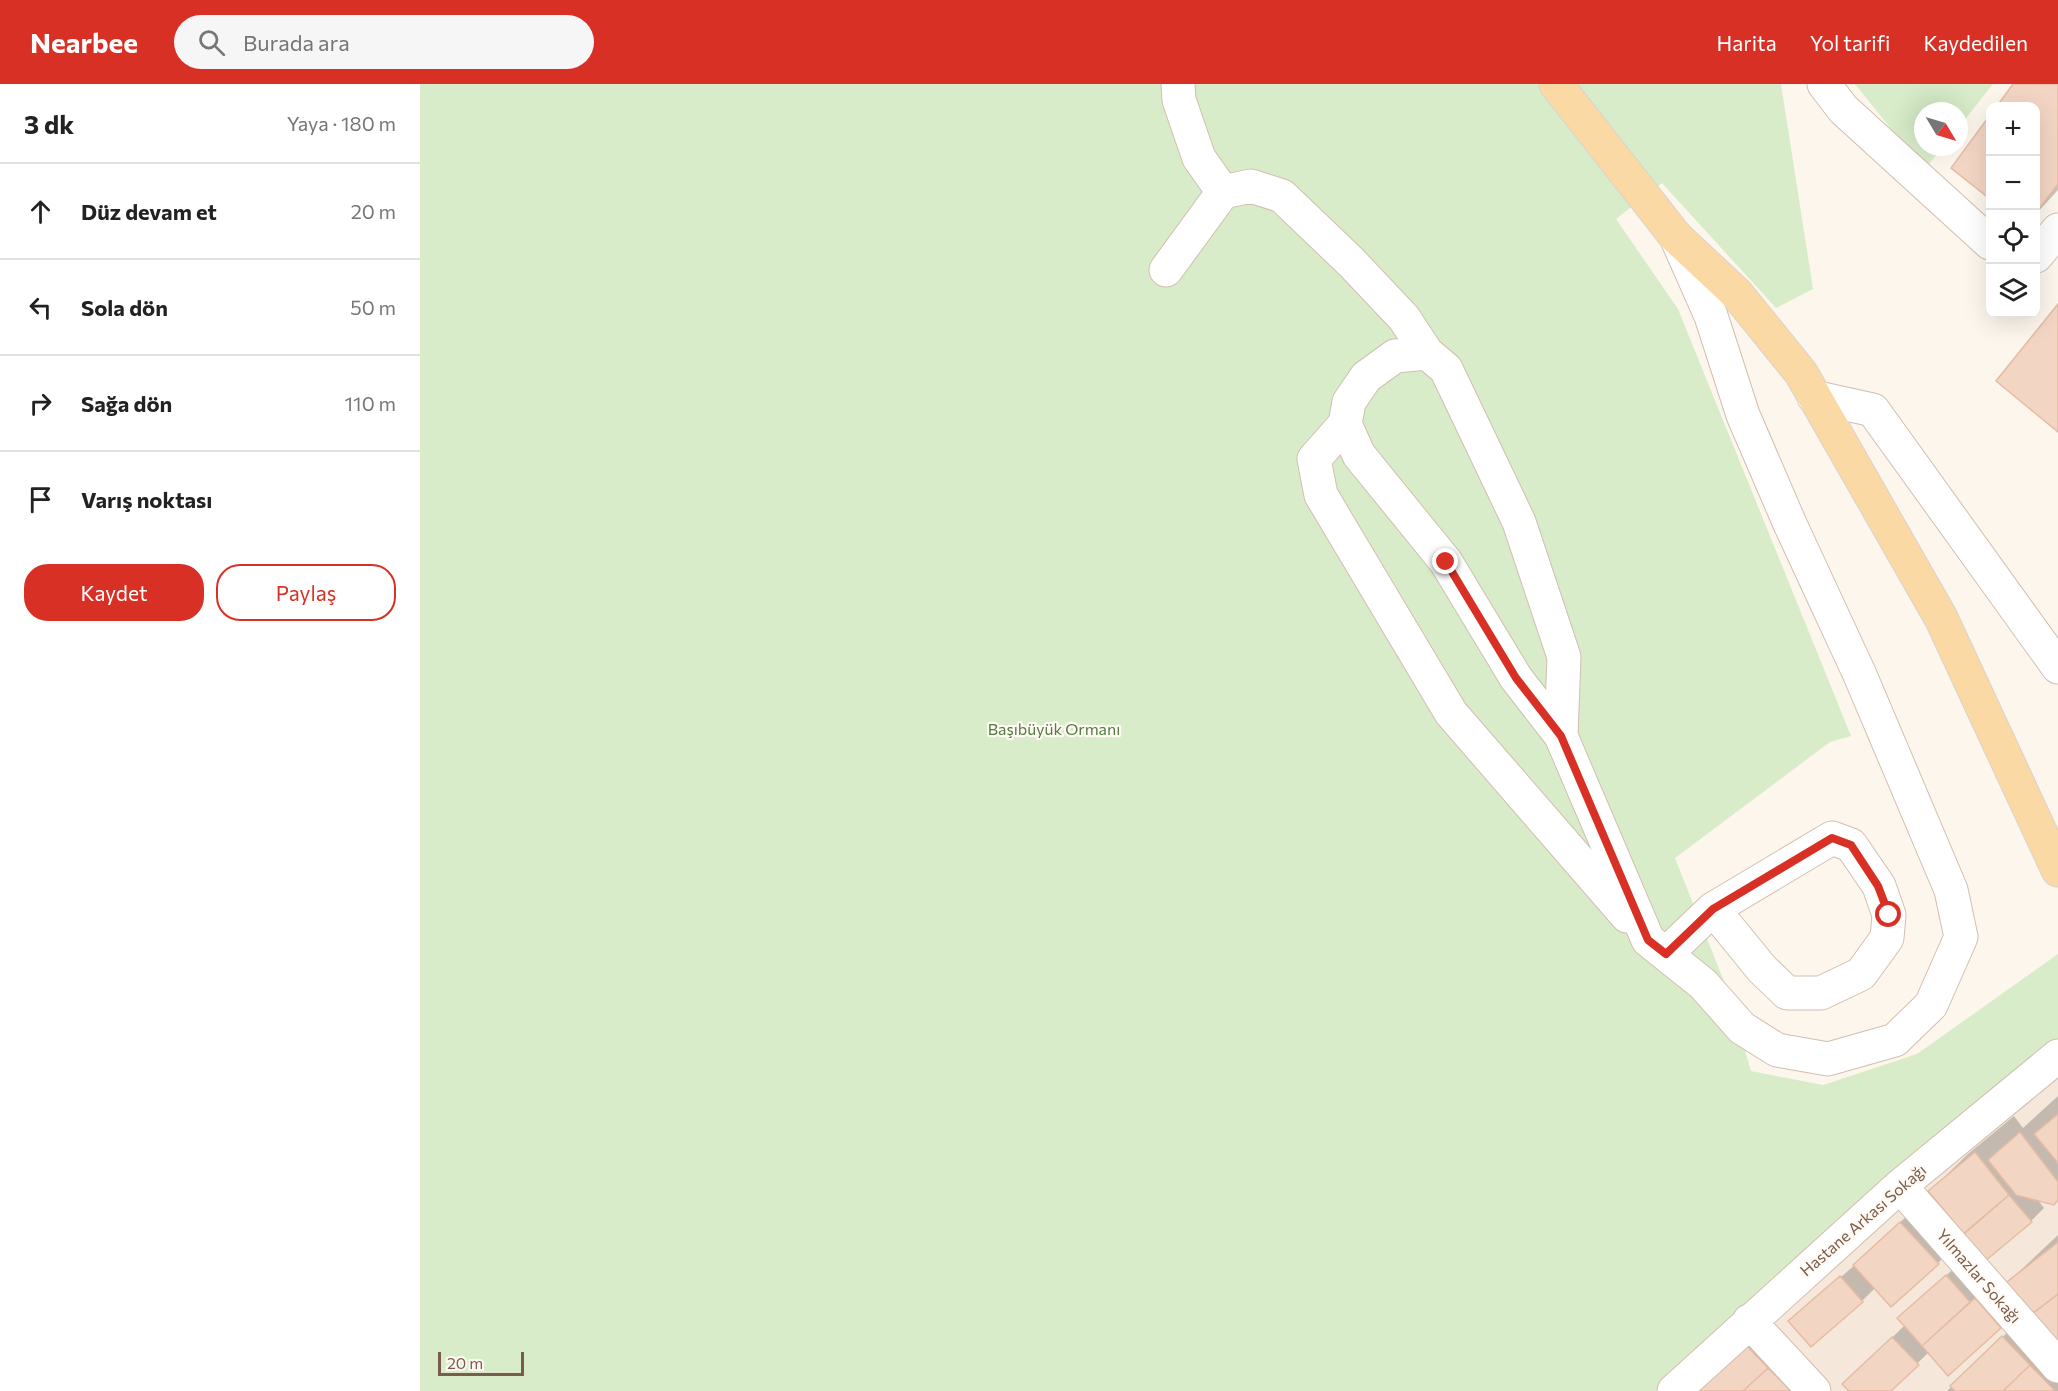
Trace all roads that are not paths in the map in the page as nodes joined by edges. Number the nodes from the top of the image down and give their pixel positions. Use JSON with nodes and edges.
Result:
{"nodes":[{"id":1,"x":1178,"y":84,"type":"edge"},
{"id":2,"x":1556,"y":84,"type":"edge"},
{"id":3,"x":1824,"y":84,"type":"edge"},
{"id":4,"x":1224,"y":192,"type":"junction"},
{"id":5,"x":2058,"y":230,"type":"edge"},
{"id":6,"x":1677,"y":237,"type":"junction"},
{"id":7,"x":1986,"y":239,"type":"edge"},
{"id":8,"x":2040,"y":251,"type":"edge"},
{"id":9,"x":1166,"y":270,"type":"dead end"},
{"id":10,"x":1427,"y":353,"type":"junction"},
{"id":11,"x":1814,"y":397,"type":"junction"},
{"id":12,"x":1345,"y":424,"type":"junction"},
{"id":13,"x":2058,"y":667,"type":"edge"},
{"id":14,"x":1561,"y":736,"type":"junction"},
{"id":15,"x":2055,"y":855,"type":"edge"},
{"id":16,"x":1713,"y":909,"type":"junction"},
{"id":17,"x":1657,"y":947,"type":"junction"},
{"id":18,"x":2058,"y":1056,"type":"edge"},
{"id":19,"x":1900,"y":1186,"type":"junction"},
{"id":20,"x":1749,"y":1321,"type":"junction"},
{"id":21,"x":2058,"y":1366,"type":"edge"},
{"id":22,"x":1674,"y":1391,"type":"edge"},
{"id":23,"x":1814,"y":1391,"type":"edge"}],
"edges":[{"from":1,"to":4,"type":"street"},
{"from":2,"to":6,"type":"main road"},
{"from":3,"to":7,"type":"street"},
{"from":4,"to":9,"type":"street"},
{"from":4,"to":10,"type":"street"},
{"from":5,"to":8,"type":"street"},
{"from":6,"to":11,"type":"main road"},
{"from":6,"to":17,"type":"street"},
{"from":10,"to":12,"type":"street"},
{"from":10,"to":14,"type":"street"},
{"from":11,"to":13,"type":"street"},
{"from":11,"to":15,"type":"main road"},
{"from":12,"to":14,"type":"street"},
{"from":12,"to":17,"type":"street"},
{"from":14,"to":17,"type":"street"},
{"from":16,"to":16,"type":"street"},
{"from":16,"to":17,"type":"street"},
{"from":18,"to":19,"type":"street","name":"Hastane Arkası Sokağı"},
{"from":19,"to":20,"type":"street","name":"Hastane Arkası Sokağı"},
{"from":19,"to":21,"type":"street","name":"Yılmazlar Sokağı"},
{"from":20,"to":22,"type":"street","name":"Hastane Arkası Sokağı"},
{"from":20,"to":23,"type":"street"}]}
